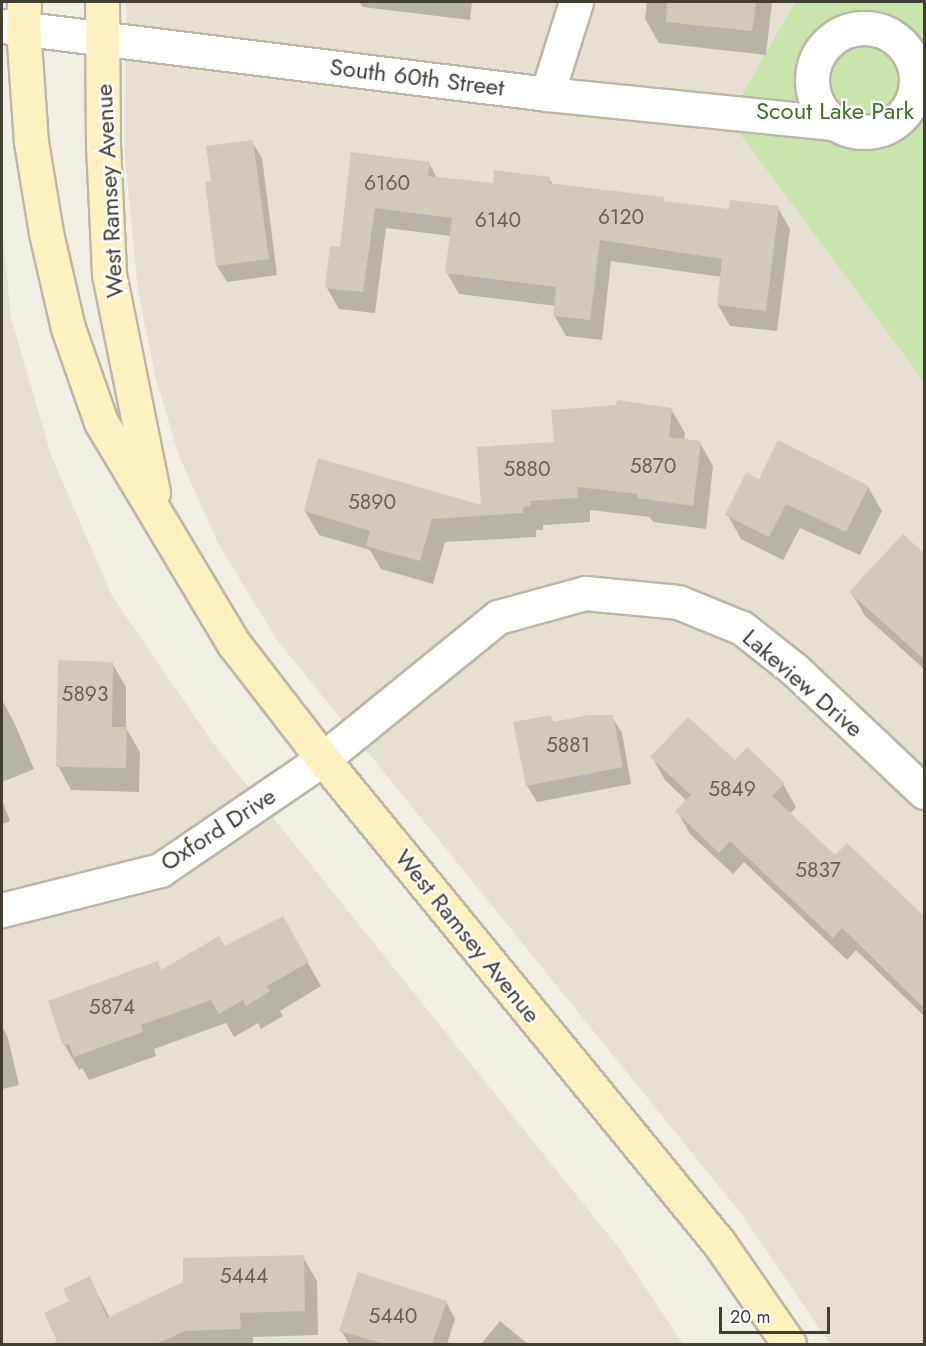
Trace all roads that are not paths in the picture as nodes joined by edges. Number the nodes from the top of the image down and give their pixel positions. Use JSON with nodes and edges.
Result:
{"nodes":[{"id":1,"x":102,"y":2,"type":"edge"},
{"id":2,"x":576,"y":2,"type":"edge"},
{"id":3,"x":16,"y":19,"type":"edge"},
{"id":4,"x":102,"y":37,"type":"junction"},
{"id":5,"x":547,"y":94,"type":"junction"},
{"id":6,"x":834,"y":123,"type":"dead end"},
{"id":7,"x":158,"y":520,"type":"junction"},
{"id":8,"x":323,"y":759,"type":"junction"},
{"id":9,"x":924,"y":792,"type":"edge"},
{"id":10,"x":2,"y":909,"type":"edge"},
{"id":11,"x":789,"y":1344,"type":"edge"}],
"edges":[{"from":1,"to":4,"type":"street","name":"West Ramsey Avenue"},
{"from":2,"to":5,"type":"street"},
{"from":3,"to":4,"type":"street","name":"South 60th Street"},
{"from":3,"to":7,"type":"street","name":"West Ramsey Avenue"},
{"from":4,"to":5,"type":"street","name":"South 60th Street"},
{"from":4,"to":7,"type":"street","name":"West Ramsey Avenue"},
{"from":5,"to":6,"type":"street","name":"South 60th Street"},
{"from":7,"to":8,"type":"street","name":"West Ramsey Avenue"},
{"from":8,"to":9,"type":"street","name":"Lakeview Drive"},
{"from":8,"to":10,"type":"street","name":"Oxford Drive"},
{"from":8,"to":11,"type":"street","name":"West Ramsey Avenue"}]}
